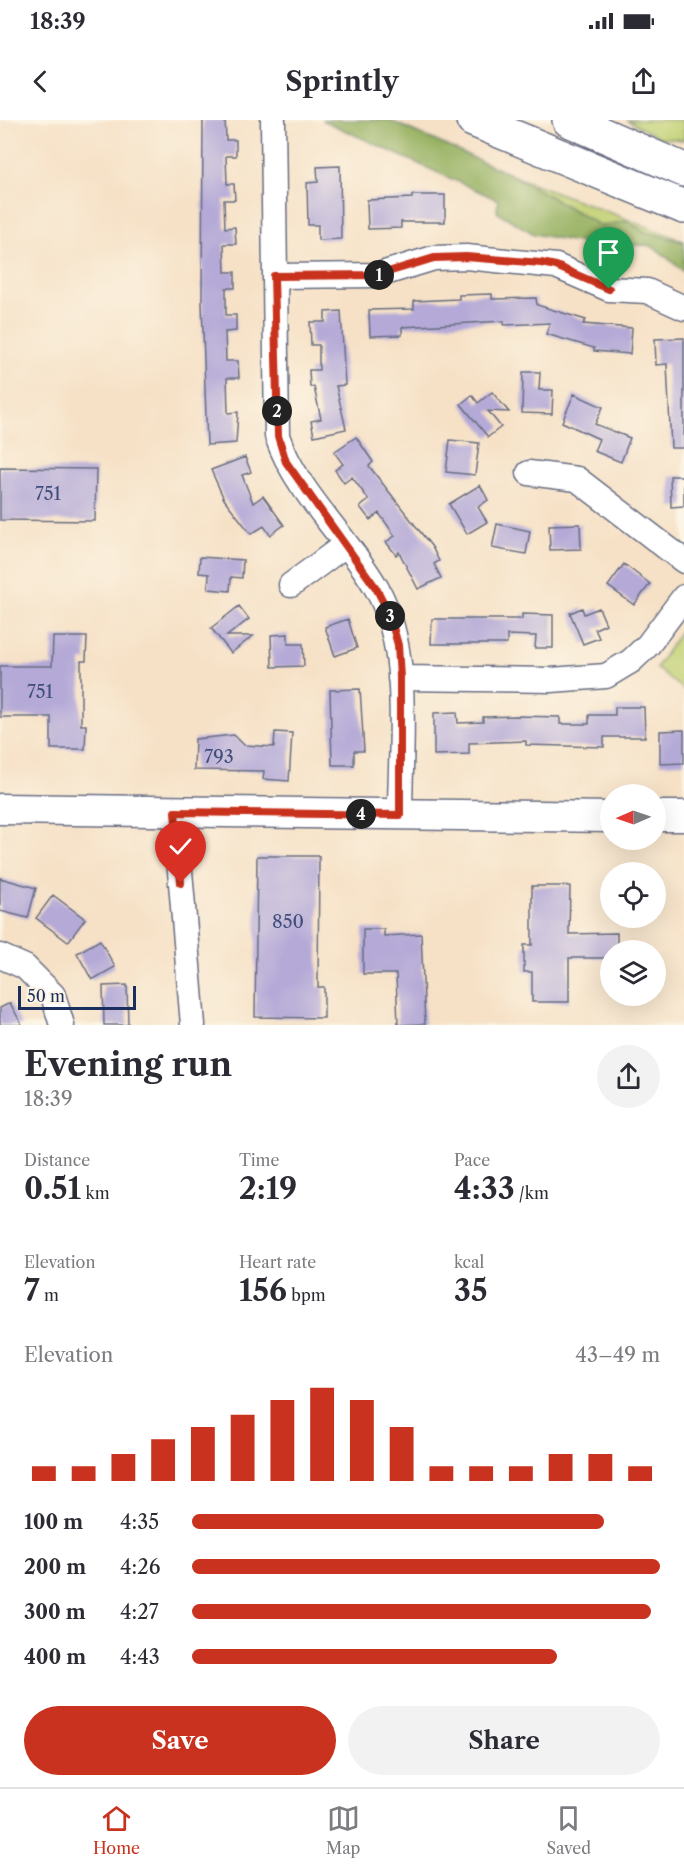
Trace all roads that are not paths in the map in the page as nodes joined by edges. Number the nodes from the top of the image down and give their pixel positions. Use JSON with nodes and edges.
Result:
{"nodes":[{"id":1,"x":273,"y":120,"type":"edge"},
{"id":2,"x":473,"y":120,"type":"edge"},
{"id":3,"x":577,"y":123,"type":"edge"},
{"id":4,"x":684,"y":148,"type":"edge"},
{"id":5,"x":684,"y":170,"type":"edge"},
{"id":6,"x":603,"y":174,"type":"junction"},
{"id":7,"x":684,"y":207,"type":"edge"},
{"id":8,"x":684,"y":222,"type":"edge"},
{"id":9,"x":274,"y":276,"type":"junction"},
{"id":10,"x":684,"y":308,"type":"edge"},
{"id":11,"x":529,"y":473,"type":"dead end"},
{"id":12,"x":345,"y":545,"type":"junction"},
{"id":13,"x":684,"y":561,"type":"edge"},
{"id":14,"x":291,"y":585,"type":"dead end"},
{"id":15,"x":684,"y":597,"type":"edge"},
{"id":16,"x":400,"y":678,"type":"junction"},
{"id":17,"x":0,"y":809,"type":"edge"},
{"id":18,"x":175,"y":812,"type":"junction"},
{"id":19,"x":400,"y":815,"type":"junction"},
{"id":20,"x":600,"y":816,"type":"edge"},
{"id":21,"x":666,"y":816,"type":"edge"},
{"id":22,"x":684,"y":816,"type":"edge"},
{"id":23,"x":0,"y":956,"type":"edge"},
{"id":24,"x":62,"y":1025,"type":"edge"},
{"id":25,"x":193,"y":1025,"type":"edge"}],
"edges":[{"from":1,"to":9,"type":"street"},
{"from":2,"to":6,"type":"highway"},
{"from":3,"to":4,"type":"highway"},
{"from":3,"to":5,"type":"highway"},
{"from":6,"to":7,"type":"highway"},
{"from":6,"to":8,"type":"highway"},
{"from":9,"to":10,"type":"street"},
{"from":9,"to":12,"type":"street"},
{"from":11,"to":13,"type":"street"},
{"from":12,"to":14,"type":"street"},
{"from":12,"to":16,"type":"street"},
{"from":15,"to":16,"type":"street"},
{"from":16,"to":19,"type":"street"},
{"from":17,"to":18,"type":"main road"},
{"from":18,"to":19,"type":"main road"},
{"from":18,"to":25,"type":"street"},
{"from":19,"to":20,"type":"main road"},
{"from":21,"to":22,"type":"main road"},
{"from":23,"to":24,"type":"street"}]}
